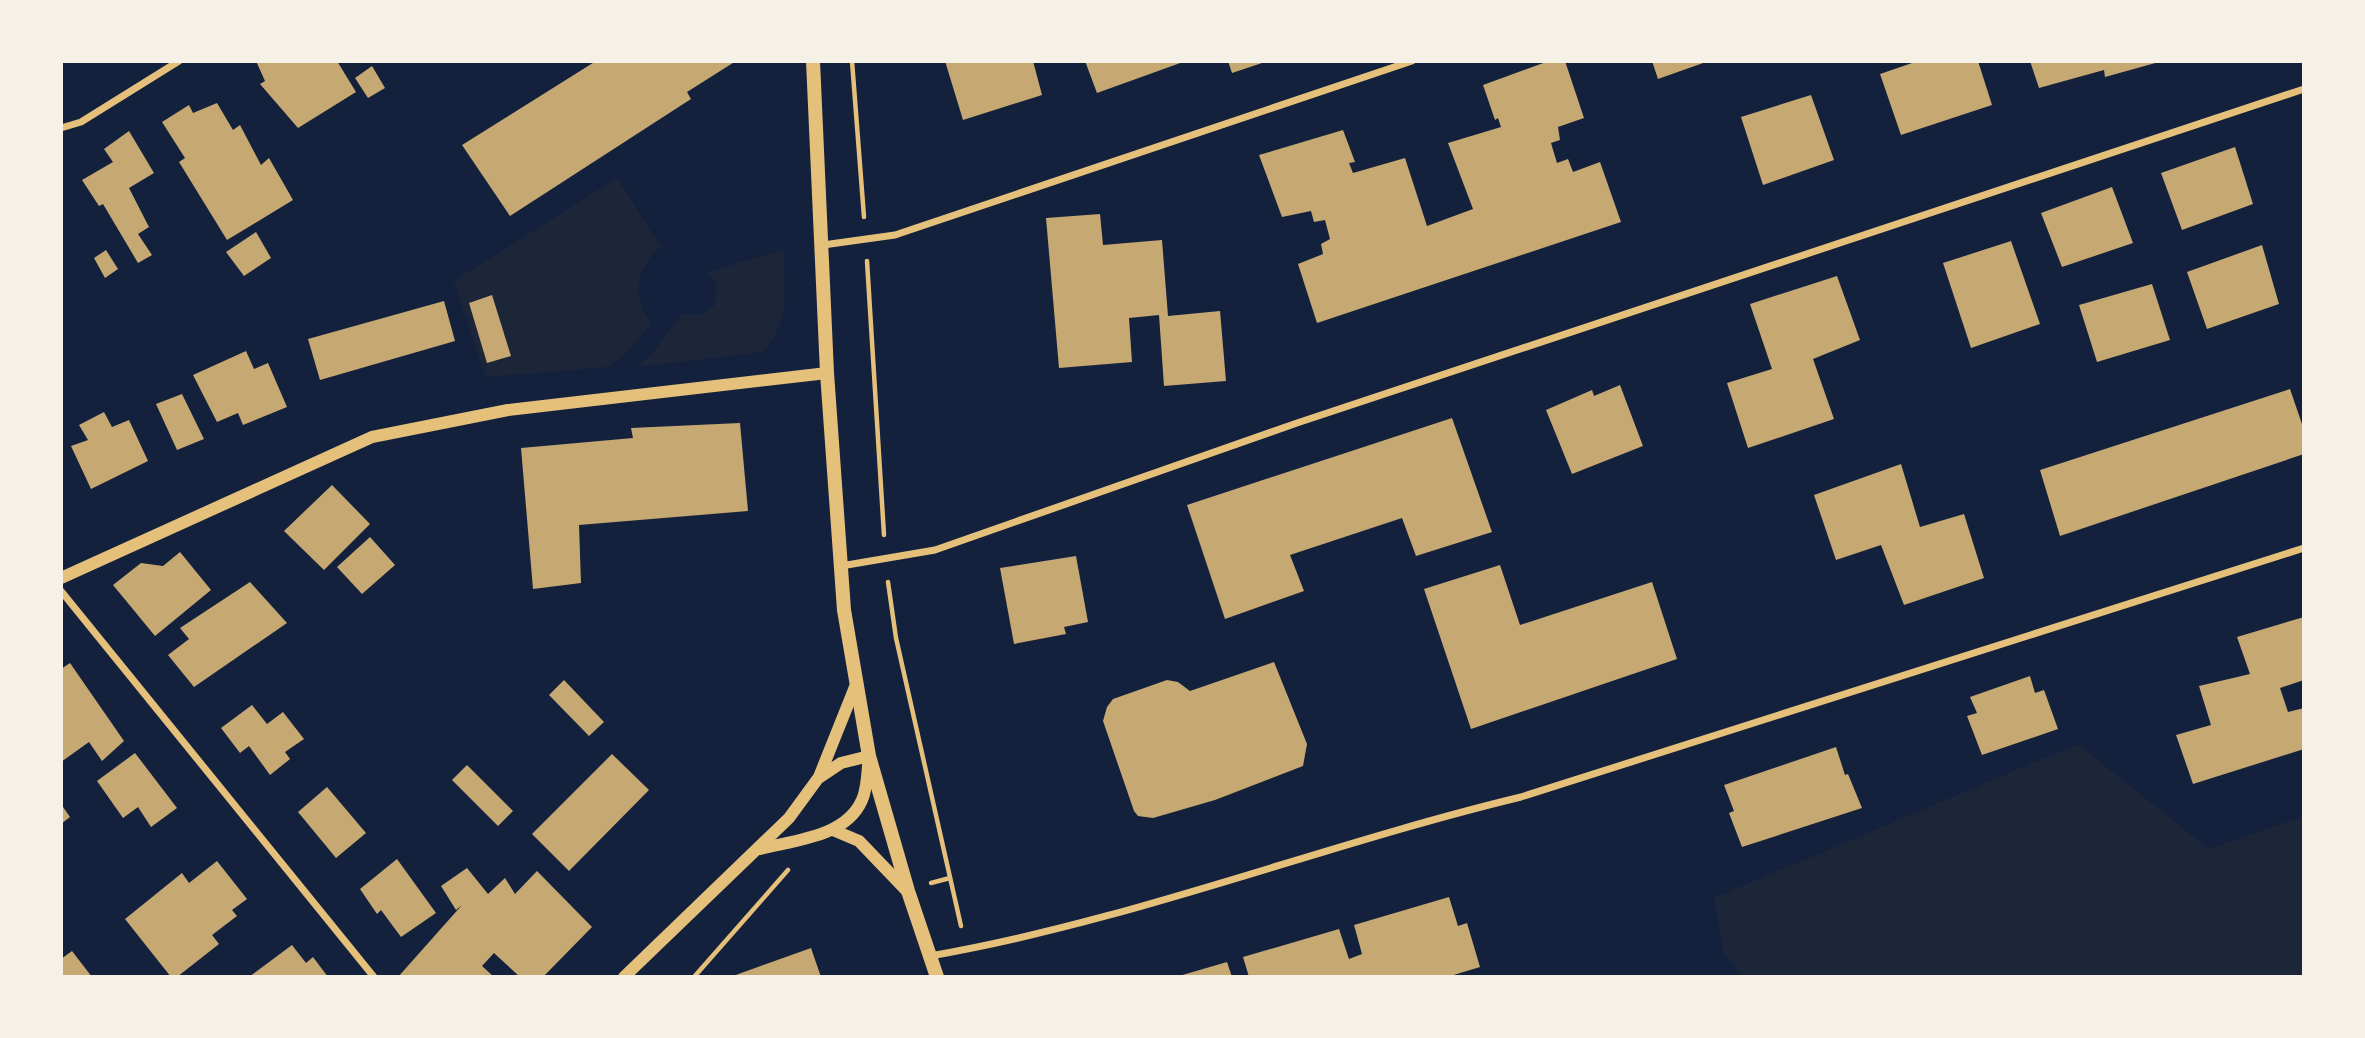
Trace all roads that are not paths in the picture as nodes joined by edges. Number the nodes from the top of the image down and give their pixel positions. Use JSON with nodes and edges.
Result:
{"nodes":[{"id":1,"x":179,"y":61,"type":"edge"},
{"id":2,"x":813,"y":61,"type":"edge"},
{"id":3,"x":1412,"y":61,"type":"edge"},
{"id":4,"x":2304,"y":89,"type":"edge"},
{"id":5,"x":61,"y":128,"type":"edge"},
{"id":6,"x":823,"y":245,"type":"junction"},
{"id":7,"x":827,"y":373,"type":"junction"},
{"id":8,"x":2304,"y":548,"type":"edge"},
{"id":9,"x":839,"y":566,"type":"junction"},
{"id":10,"x":61,"y":578,"type":"edge"},
{"id":11,"x":61,"y":591,"type":"edge"},
{"id":12,"x":855,"y":687,"type":"junction"},
{"id":13,"x":869,"y":756,"type":"junction"},
{"id":14,"x":819,"y":777,"type":"junction"},
{"id":15,"x":833,"y":830,"type":"junction"},
{"id":16,"x":760,"y":849,"type":"junction"},
{"id":17,"x":908,"y":891,"type":"junction"},
{"id":18,"x":929,"y":957,"type":"junction"},
{"id":19,"x":374,"y":977,"type":"edge"},
{"id":20,"x":624,"y":977,"type":"edge"},
{"id":21,"x":937,"y":977,"type":"edge"}],
"edges":[{"from":1,"to":5,"type":"street"},
{"from":2,"to":6,"type":"main road"},
{"from":3,"to":6,"type":"street"},
{"from":4,"to":9,"type":"street"},
{"from":6,"to":7,"type":"main road"},
{"from":7,"to":9,"type":"main road"},
{"from":7,"to":10,"type":"street"},
{"from":8,"to":18,"type":"street"},
{"from":9,"to":12,"type":"main road"},
{"from":11,"to":19,"type":"street"},
{"from":12,"to":13,"type":"main road"},
{"from":12,"to":14,"type":"street"},
{"from":13,"to":14,"type":"street"},
{"from":13,"to":15,"type":"street"},
{"from":13,"to":17,"type":"main road"},
{"from":14,"to":16,"type":"street"},
{"from":15,"to":16,"type":"street"},
{"from":15,"to":17,"type":"street"},
{"from":16,"to":20,"type":"street"},
{"from":17,"to":18,"type":"main road"},
{"from":18,"to":21,"type":"main road"}]}
